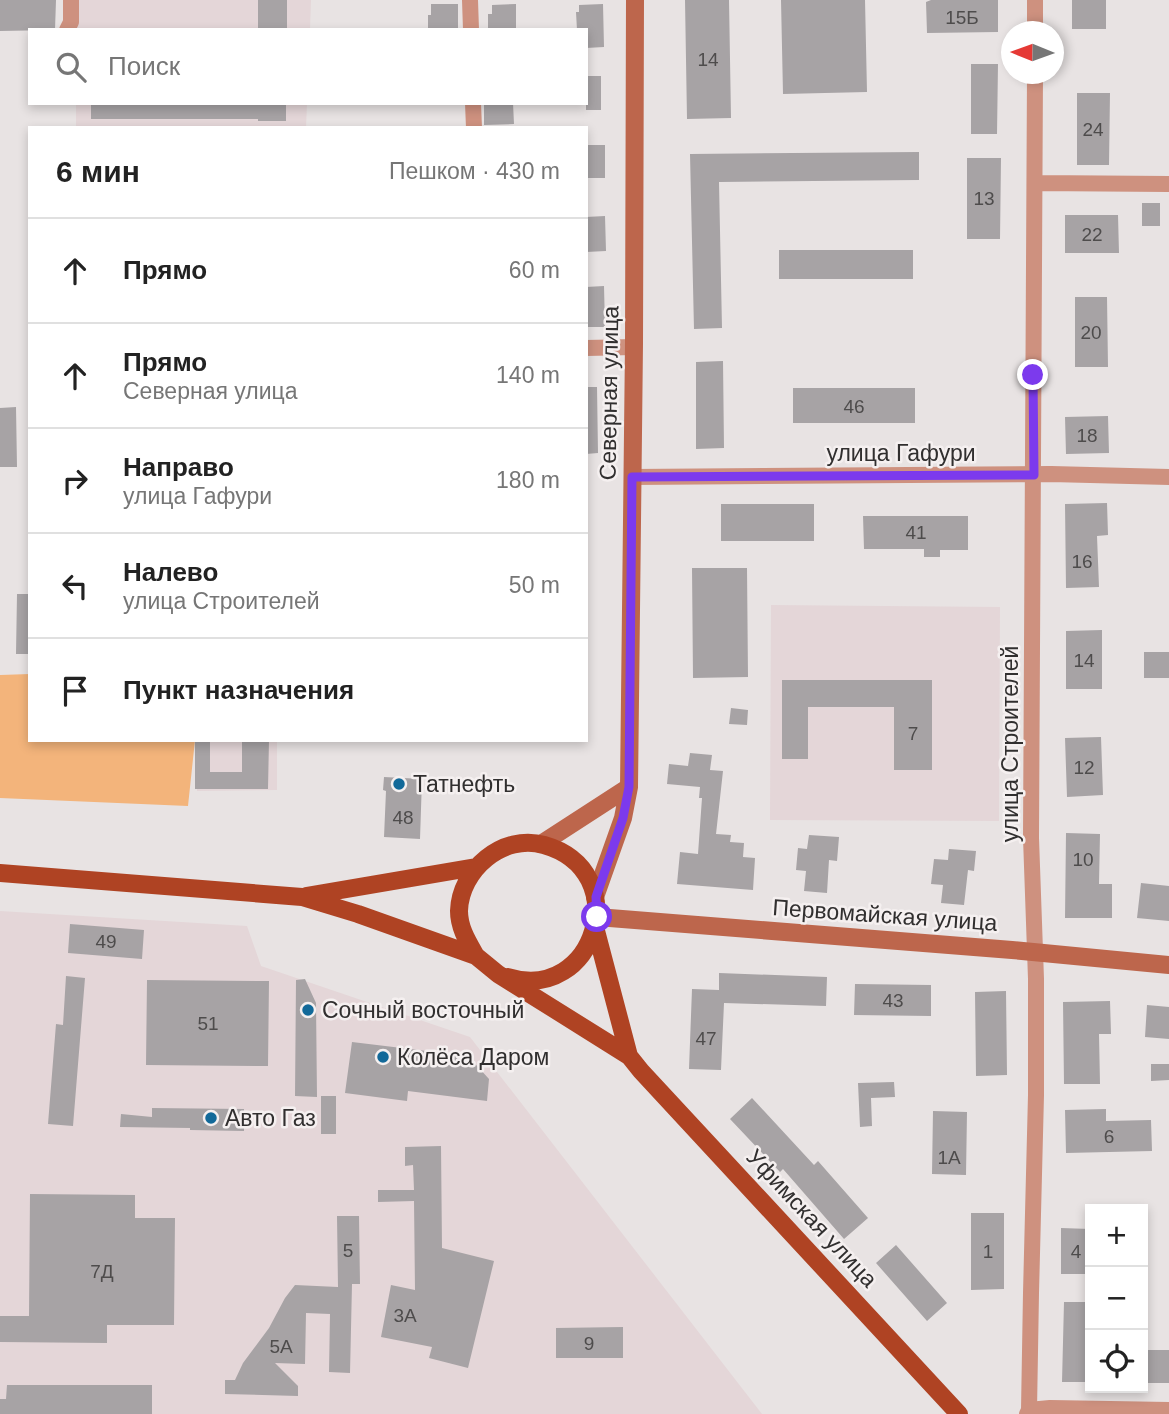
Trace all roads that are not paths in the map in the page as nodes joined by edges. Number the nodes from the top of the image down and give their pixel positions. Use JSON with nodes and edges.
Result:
{"nodes":[{"id":1,"x":71,"y":0,"type":"edge"},
{"id":2,"x":470,"y":0,"type":"edge"},
{"id":3,"x":635,"y":0,"type":"edge"},
{"id":4,"x":1035,"y":0,"type":"edge"},
{"id":5,"x":1035,"y":21,"type":"edge"},
{"id":6,"x":68,"y":28,"type":"edge"},
{"id":7,"x":471,"y":28,"type":"edge"},
{"id":8,"x":1035,"y":84,"type":"edge"},
{"id":9,"x":474,"y":105,"type":"edge"},
{"id":10,"x":474,"y":126,"type":"edge"},
{"id":11,"x":1035,"y":183,"type":"junction"},
{"id":12,"x":1169,"y":184,"type":"edge"},
{"id":13,"x":634,"y":347,"type":"junction"},
{"id":14,"x":588,"y":348,"type":"edge"},
{"id":15,"x":1034,"y":475,"type":"junction"},
{"id":16,"x":632,"y":477,"type":"junction"},
{"id":17,"x":1169,"y":477,"type":"edge"},
{"id":18,"x":629,"y":787,"type":"junction"},
{"id":19,"x":541,"y":844,"type":"junction"},
{"id":20,"x":476,"y":867,"type":"junction"},
{"id":21,"x":0,"y":873,"type":"edge"},
{"id":22,"x":302,"y":897,"type":"junction"},
{"id":23,"x":596,"y":897,"type":"junction"},
{"id":24,"x":596,"y":922,"type":"junction"},
{"id":25,"x":1035,"y":952,"type":"junction"},
{"id":26,"x":476,"y":956,"type":"junction"},
{"id":27,"x":1169,"y":965,"type":"edge"},
{"id":28,"x":498,"y":974,"type":"junction"},
{"id":29,"x":629,"y":1056,"type":"junction"},
{"id":30,"x":1169,"y":1410,"type":"edge"},
{"id":31,"x":1028,"y":1412,"type":"edge"},
{"id":32,"x":959,"y":1414,"type":"edge"}],
"edges":[{"from":1,"to":6,"type":"street"},
{"from":2,"to":7,"type":"street"},
{"from":3,"to":13,"type":"street","name":"Северная улица"},
{"from":4,"to":5,"type":"street"},
{"from":8,"to":11,"type":"street","name":"улица Строителей"},
{"from":9,"to":10,"type":"street"},
{"from":11,"to":12,"type":"street"},
{"from":11,"to":15,"type":"street","name":"улица Строителей"},
{"from":13,"to":14,"type":"street"},
{"from":13,"to":16,"type":"street","name":"Северная улица"},
{"from":15,"to":16,"type":"street","name":"улица Гафури"},
{"from":15,"to":17,"type":"street","name":"улица Гафури"},
{"from":15,"to":25,"type":"street","name":"улица Строителей"},
{"from":16,"to":18,"type":"street","name":"Северная улица"},
{"from":18,"to":19,"type":"street"},
{"from":18,"to":23,"type":"street","name":"Северная улица"},
{"from":19,"to":20,"type":"main road"},
{"from":19,"to":23,"type":"main road"},
{"from":20,"to":22,"type":"main road"},
{"from":20,"to":26,"type":"main road"},
{"from":21,"to":22,"type":"main road"},
{"from":22,"to":26,"type":"main road"},
{"from":23,"to":24,"type":"main road"},
{"from":24,"to":25,"type":"street","name":"Первомайская улица"},
{"from":24,"to":28,"type":"main road"},
{"from":24,"to":29,"type":"main road"},
{"from":25,"to":27,"type":"street","name":"Первомайская улица"},
{"from":25,"to":31,"type":"street","name":"улица Строителей"},
{"from":26,"to":28,"type":"main road"},
{"from":28,"to":29,"type":"main road"},
{"from":29,"to":32,"type":"main road","name":"Уфимская улица"},
{"from":30,"to":31,"type":"street"}]}
